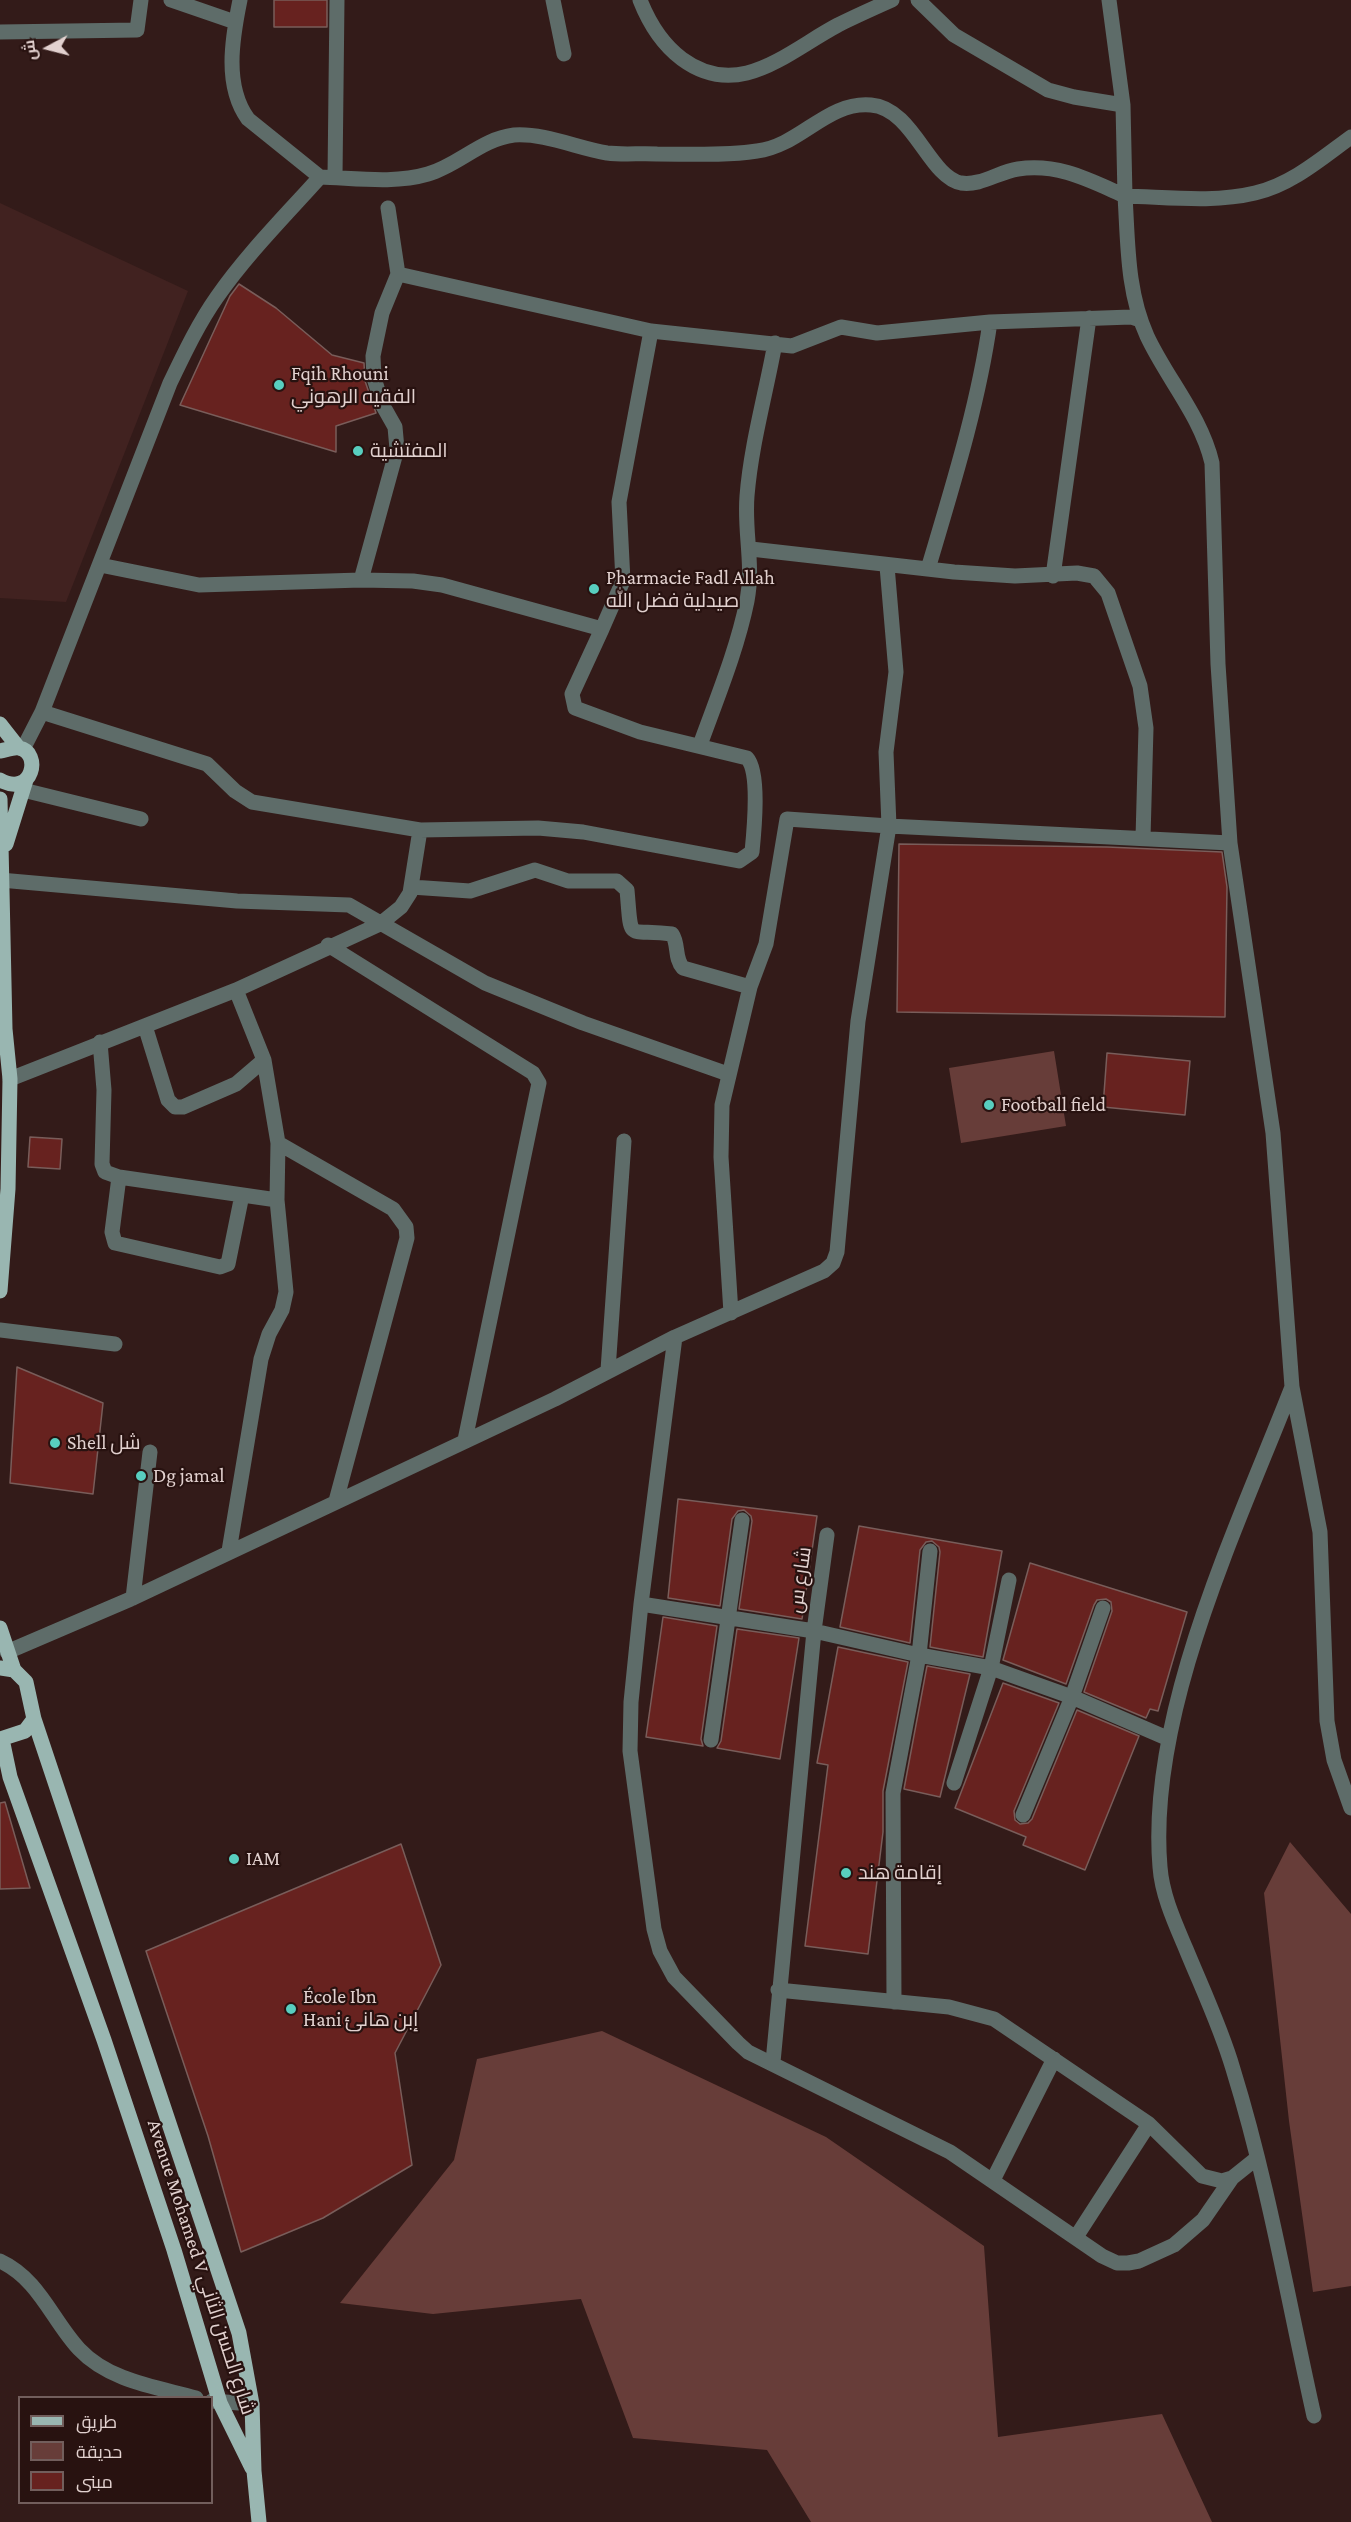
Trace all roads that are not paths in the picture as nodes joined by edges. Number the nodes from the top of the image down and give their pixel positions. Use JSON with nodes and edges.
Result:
{"nodes":[{"id":1,"x":141,"y":0,"type":"edge"},
{"id":2,"x":171,"y":0,"type":"edge"},
{"id":3,"x":240,"y":0,"type":"edge"},
{"id":4,"x":337,"y":0,"type":"edge"},
{"id":5,"x":553,"y":0,"type":"edge"},
{"id":6,"x":640,"y":0,"type":"edge"},
{"id":7,"x":892,"y":0,"type":"edge"},
{"id":8,"x":918,"y":0,"type":"edge"},
{"id":9,"x":1109,"y":0,"type":"edge"},
{"id":10,"x":235,"y":22,"type":"junction"},
{"id":11,"x":0,"y":32,"type":"edge"},
{"id":12,"x":564,"y":54,"type":"dead end"},
{"id":13,"x":1123,"y":105,"type":"junction"},
{"id":14,"x":1351,"y":137,"type":"edge"},
{"id":15,"x":327,"y":177,"type":"junction"},
{"id":16,"x":1125,"y":196,"type":"junction"},
{"id":17,"x":388,"y":208,"type":"dead end"},
{"id":18,"x":398,"y":274,"type":"junction"},
{"id":19,"x":1089,"y":318,"type":"junction"},
{"id":20,"x":1140,"y":320,"type":"junction"},
{"id":21,"x":990,"y":322,"type":"junction"},
{"id":22,"x":651,"y":331,"type":"junction"},
{"id":23,"x":775,"y":343,"type":"junction"},
{"id":24,"x":751,"y":549,"type":"junction"},
{"id":25,"x":100,"y":565,"type":"junction"},
{"id":26,"x":887,"y":566,"type":"junction"},
{"id":27,"x":928,"y":569,"type":"junction"},
{"id":28,"x":1053,"y":576,"type":"junction"},
{"id":29,"x":361,"y":580,"type":"junction"},
{"id":30,"x":602,"y":629,"type":"junction"},
{"id":31,"x":42,"y":712,"type":"junction"},
{"id":32,"x":0,"y":724,"type":"edge"},
{"id":33,"x":700,"y":745,"type":"junction"},
{"id":34,"x":20,"y":748,"type":"junction"},
{"id":35,"x":0,"y":751,"type":"edge"},
{"id":36,"x":0,"y":780,"type":"edge"},
{"id":37,"x":25,"y":785,"type":"junction"},
{"id":38,"x":0,"y":799,"type":"edge"},
{"id":39,"x":141,"y":819,"type":"dead end"},
{"id":40,"x":889,"y":826,"type":"junction"},
{"id":41,"x":420,"y":830,"type":"junction"},
{"id":42,"x":1143,"y":838,"type":"junction"},
{"id":43,"x":1230,"y":843,"type":"junction"},
{"id":44,"x":2,"y":856,"type":"junction"},
{"id":45,"x":1,"y":880,"type":"edge"},
{"id":46,"x":411,"y":887,"type":"junction"},
{"id":47,"x":380,"y":924,"type":"junction"},
{"id":48,"x":328,"y":945,"type":"junction"},
{"id":49,"x":750,"y":987,"type":"junction"},
{"id":50,"x":236,"y":990,"type":"junction"},
{"id":51,"x":145,"y":1026,"type":"junction"},
{"id":52,"x":2,"y":1029,"type":"edge"},
{"id":53,"x":100,"y":1042,"type":"junction"},
{"id":54,"x":264,"y":1060,"type":"junction"},
{"id":55,"x":728,"y":1074,"type":"junction"},
{"id":56,"x":10,"y":1079,"type":"junction"},
{"id":57,"x":624,"y":1141,"type":"dead end"},
{"id":58,"x":278,"y":1143,"type":"junction"},
{"id":59,"x":119,"y":1177,"type":"junction"},
{"id":60,"x":242,"y":1195,"type":"junction"},
{"id":61,"x":277,"y":1200,"type":"junction"},
{"id":62,"x":0,"y":1291,"type":"edge"},
{"id":63,"x":731,"y":1312,"type":"junction"},
{"id":64,"x":0,"y":1330,"type":"edge"},
{"id":65,"x":675,"y":1337,"type":"junction"},
{"id":66,"x":115,"y":1344,"type":"dead end"},
{"id":67,"x":608,"y":1370,"type":"junction"},
{"id":68,"x":1292,"y":1387,"type":"junction"},
{"id":69,"x":465,"y":1440,"type":"junction"},
{"id":70,"x":150,"y":1452,"type":"dead end"},
{"id":71,"x":336,"y":1502,"type":"junction"},
{"id":72,"x":742,"y":1520,"type":"dead end"},
{"id":73,"x":827,"y":1535,"type":"dead end"},
{"id":74,"x":229,"y":1551,"type":"junction"},
{"id":75,"x":930,"y":1551,"type":"dead end"},
{"id":76,"x":1009,"y":1580,"type":"dead end"},
{"id":77,"x":133,"y":1598,"type":"junction"},
{"id":78,"x":641,"y":1604,"type":"junction"},
{"id":79,"x":1103,"y":1608,"type":"dead end"},
{"id":80,"x":730,"y":1617,"type":"junction"},
{"id":81,"x":0,"y":1628,"type":"edge"},
{"id":82,"x":814,"y":1631,"type":"junction"},
{"id":83,"x":7,"y":1652,"type":"junction"},
{"id":84,"x":919,"y":1655,"type":"junction"},
{"id":85,"x":991,"y":1668,"type":"junction"},
{"id":86,"x":7,"y":1669,"type":"edge"},
{"id":87,"x":1072,"y":1697,"type":"junction"},
{"id":88,"x":34,"y":1719,"type":"junction"},
{"id":89,"x":1,"y":1739,"type":"edge"},
{"id":90,"x":1169,"y":1739,"type":"junction"},
{"id":91,"x":711,"y":1740,"type":"dead end"},
{"id":92,"x":954,"y":1783,"type":"dead end"},
{"id":93,"x":1351,"y":1808,"type":"edge"},
{"id":94,"x":1023,"y":1815,"type":"dead end"},
{"id":95,"x":778,"y":1990,"type":"junction"},
{"id":96,"x":894,"y":2002,"type":"junction"},
{"id":97,"x":1053,"y":2059,"type":"junction"},
{"id":98,"x":773,"y":2062,"type":"junction"},
{"id":99,"x":1149,"y":2124,"type":"junction"},
{"id":100,"x":1257,"y":2158,"type":"junction"},
{"id":101,"x":1232,"y":2178,"type":"junction"},
{"id":102,"x":993,"y":2180,"type":"junction"},
{"id":103,"x":1076,"y":2237,"type":"junction"},
{"id":104,"x":0,"y":2261,"type":"edge"},
{"id":105,"x":192,"y":2396,"type":"edge"},
{"id":106,"x":216,"y":2402,"type":"edge"},
{"id":107,"x":252,"y":2404,"type":"junction"},
{"id":108,"x":1314,"y":2416,"type":"dead end"},
{"id":109,"x":254,"y":2471,"type":"junction"},
{"id":110,"x":259,"y":2522,"type":"edge"}],
"edges":[{"from":1,"to":11,"type":"street"},
{"from":2,"to":10,"type":"street"},
{"from":3,"to":10,"type":"street"},
{"from":4,"to":15,"type":"street"},
{"from":5,"to":12,"type":"street"},
{"from":6,"to":7,"type":"street"},
{"from":8,"to":13,"type":"street"},
{"from":9,"to":13,"type":"street"},
{"from":10,"to":15,"type":"street"},
{"from":13,"to":16,"type":"street"},
{"from":14,"to":16,"type":"street"},
{"from":15,"to":16,"type":"street"},
{"from":15,"to":25,"type":"street"},
{"from":16,"to":20,"type":"street"},
{"from":17,"to":18,"type":"street"},
{"from":18,"to":22,"type":"street"},
{"from":18,"to":29,"type":"street"},
{"from":19,"to":20,"type":"street"},
{"from":19,"to":21,"type":"street"},
{"from":19,"to":28,"type":"street"},
{"from":20,"to":43,"type":"street"},
{"from":21,"to":23,"type":"street"},
{"from":21,"to":27,"type":"street"},
{"from":22,"to":23,"type":"street"},
{"from":22,"to":30,"type":"street"},
{"from":23,"to":24,"type":"street"},
{"from":24,"to":26,"type":"street"},
{"from":24,"to":33,"type":"street"},
{"from":25,"to":29,"type":"street"},
{"from":25,"to":31,"type":"street"},
{"from":26,"to":27,"type":"street"},
{"from":26,"to":40,"type":"street"},
{"from":27,"to":28,"type":"street"},
{"from":28,"to":42,"type":"street"},
{"from":29,"to":30,"type":"street"},
{"from":30,"to":33,"type":"street"},
{"from":31,"to":34,"type":"street"},
{"from":31,"to":41,"type":"street"},
{"from":32,"to":34,"type":"main road"},
{"from":33,"to":41,"type":"street"},
{"from":34,"to":35,"type":"main road"},
{"from":34,"to":37,"type":"main road"},
{"from":36,"to":37,"type":"main road"},
{"from":37,"to":39,"type":"street"},
{"from":37,"to":44,"type":"main road"},
{"from":38,"to":44,"type":"main road"},
{"from":40,"to":42,"type":"street"},
{"from":40,"to":49,"type":"street"},
{"from":40,"to":63,"type":"street"},
{"from":41,"to":46,"type":"street"},
{"from":42,"to":43,"type":"street"},
{"from":43,"to":68,"type":"street"},
{"from":44,"to":45,"type":"main road"},
{"from":45,"to":47,"type":"street"},
{"from":45,"to":52,"type":"main road"},
{"from":46,"to":47,"type":"street"},
{"from":46,"to":49,"type":"street"},
{"from":47,"to":48,"type":"street"},
{"from":47,"to":55,"type":"street"},
{"from":48,"to":50,"type":"street"},
{"from":48,"to":69,"type":"street"},
{"from":49,"to":55,"type":"street"},
{"from":50,"to":51,"type":"street"},
{"from":50,"to":54,"type":"street"},
{"from":51,"to":53,"type":"street"},
{"from":51,"to":54,"type":"street"},
{"from":52,"to":56,"type":"main road"},
{"from":53,"to":56,"type":"street"},
{"from":53,"to":59,"type":"street"},
{"from":54,"to":58,"type":"street"},
{"from":55,"to":63,"type":"street"},
{"from":56,"to":62,"type":"main road"},
{"from":57,"to":67,"type":"street"},
{"from":58,"to":61,"type":"street"},
{"from":58,"to":71,"type":"street"},
{"from":59,"to":60,"type":"street"},
{"from":59,"to":60,"type":"street"},
{"from":60,"to":61,"type":"street"},
{"from":61,"to":74,"type":"street"},
{"from":63,"to":65,"type":"street"},
{"from":64,"to":66,"type":"street"},
{"from":65,"to":67,"type":"street"},
{"from":65,"to":78,"type":"street"},
{"from":67,"to":69,"type":"street"},
{"from":68,"to":90,"type":"street"},
{"from":68,"to":93,"type":"street"},
{"from":69,"to":71,"type":"street"},
{"from":70,"to":77,"type":"street"},
{"from":71,"to":74,"type":"street"},
{"from":72,"to":80,"type":"street"},
{"from":73,"to":82,"type":"street","name":"شارع س"},
{"from":74,"to":77,"type":"street"},
{"from":75,"to":84,"type":"street"},
{"from":76,"to":85,"type":"street"},
{"from":77,"to":83,"type":"street"},
{"from":78,"to":80,"type":"street"},
{"from":78,"to":98,"type":"street"},
{"from":79,"to":87,"type":"street"},
{"from":80,"to":82,"type":"street"},
{"from":80,"to":91,"type":"street"},
{"from":81,"to":83,"type":"main road"},
{"from":82,"to":84,"type":"street"},
{"from":82,"to":95,"type":"street","name":"شارع س"},
{"from":83,"to":86,"type":"main road"},
{"from":84,"to":85,"type":"street"},
{"from":84,"to":96,"type":"street"},
{"from":85,"to":87,"type":"street"},
{"from":85,"to":92,"type":"street"},
{"from":86,"to":88,"type":"main road","name":"Avenue Mohamed V شارع الحسن الثاني"},
{"from":87,"to":90,"type":"street"},
{"from":87,"to":94,"type":"street"},
{"from":88,"to":89,"type":"main road"},
{"from":88,"to":107,"type":"main road","name":"Avenue Mohamed V شارع الحسن الثاني"},
{"from":89,"to":106,"type":"main road","name":"Avenue Mohamed V شارع الحسن الثاني"},
{"from":90,"to":100,"type":"street"},
{"from":95,"to":96,"type":"street"},
{"from":95,"to":98,"type":"street","name":"شارع س"},
{"from":96,"to":97,"type":"street"},
{"from":97,"to":99,"type":"street"},
{"from":97,"to":102,"type":"street"},
{"from":98,"to":102,"type":"street"},
{"from":99,"to":101,"type":"street"},
{"from":99,"to":103,"type":"street"},
{"from":100,"to":101,"type":"street"},
{"from":100,"to":108,"type":"street"},
{"from":101,"to":103,"type":"street"},
{"from":102,"to":103,"type":"street"},
{"from":104,"to":105,"type":"street"},
{"from":106,"to":107,"type":"street"},
{"from":106,"to":109,"type":"main road","name":"Avenue Mohamed V شارع الحسن الثاني"},
{"from":107,"to":109,"type":"main road","name":"Avenue Mohamed V شارع الحسن الثاني"},
{"from":109,"to":110,"type":"main road"}]}
